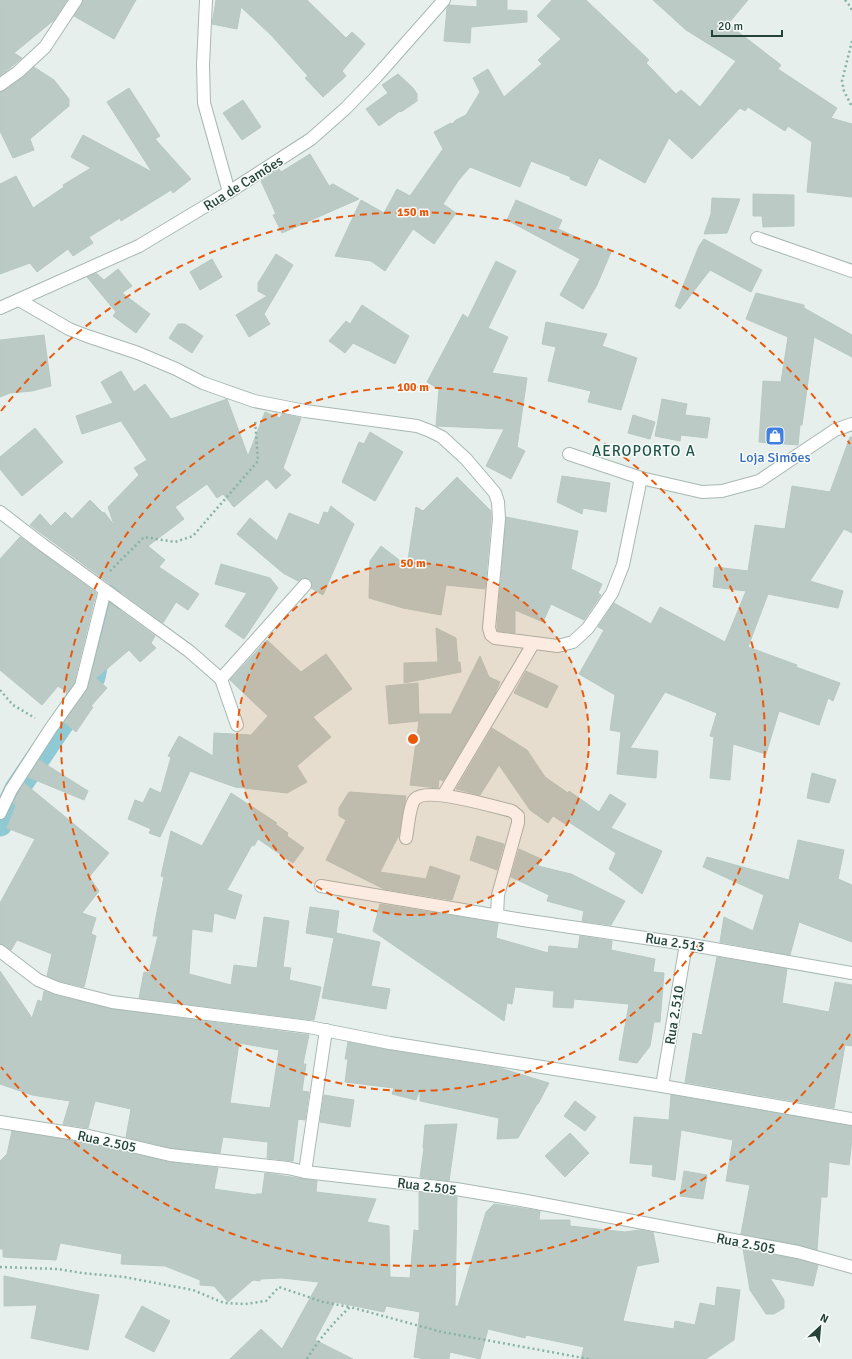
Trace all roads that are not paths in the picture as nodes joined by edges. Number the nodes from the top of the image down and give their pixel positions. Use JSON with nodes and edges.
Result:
{"nodes":[{"id":1,"x":76,"y":0,"type":"edge"},
{"id":2,"x":206,"y":0,"type":"edge"},
{"id":3,"x":444,"y":0,"type":"edge"},
{"id":4,"x":0,"y":85,"type":"edge"},
{"id":5,"x":230,"y":192,"type":"junction"},
{"id":6,"x":757,"y":238,"type":"dead end"},
{"id":7,"x":852,"y":271,"type":"edge"},
{"id":8,"x":19,"y":300,"type":"junction"},
{"id":9,"x":0,"y":308,"type":"edge"},
{"id":10,"x":852,"y":424,"type":"edge"},
{"id":11,"x":569,"y":454,"type":"dead end"},
{"id":12,"x":641,"y":478,"type":"junction"},
{"id":13,"x":0,"y":512,"type":"edge"},
{"id":14,"x":306,"y":585,"type":"dead end"},
{"id":15,"x":101,"y":587,"type":"junction"},
{"id":16,"x":533,"y":644,"type":"junction"},
{"id":17,"x":221,"y":679,"type":"junction"},
{"id":18,"x":237,"y":725,"type":"dead end"},
{"id":19,"x":444,"y":794,"type":"junction"},
{"id":20,"x":0,"y":813,"type":"edge"},
{"id":21,"x":406,"y":838,"type":"dead end"},
{"id":22,"x":321,"y":886,"type":"dead end"},
{"id":23,"x":497,"y":915,"type":"junction"},
{"id":24,"x":686,"y":944,"type":"junction"},
{"id":25,"x":0,"y":951,"type":"edge"},
{"id":26,"x":852,"y":972,"type":"edge"},
{"id":27,"x":326,"y":1030,"type":"junction"},
{"id":28,"x":662,"y":1086,"type":"junction"},
{"id":29,"x":852,"y":1119,"type":"edge"},
{"id":30,"x":0,"y":1122,"type":"edge"},
{"id":31,"x":305,"y":1172,"type":"junction"},
{"id":32,"x":852,"y":1267,"type":"edge"}],
"edges":[{"from":1,"to":4,"type":"street"},
{"from":2,"to":5,"type":"street"},
{"from":3,"to":5,"type":"street","name":"Rua de Camões"},
{"from":5,"to":8,"type":"street","name":"Rua de Camões"},
{"from":6,"to":7,"type":"street"},
{"from":8,"to":9,"type":"street","name":"Rua de Camões"},
{"from":8,"to":16,"type":"street"},
{"from":10,"to":12,"type":"street"},
{"from":11,"to":12,"type":"street"},
{"from":12,"to":16,"type":"street"},
{"from":13,"to":15,"type":"street"},
{"from":14,"to":17,"type":"street"},
{"from":15,"to":17,"type":"street"},
{"from":15,"to":20,"type":"street"},
{"from":16,"to":19,"type":"street"},
{"from":17,"to":18,"type":"street"},
{"from":19,"to":21,"type":"street"},
{"from":19,"to":23,"type":"street"},
{"from":22,"to":23,"type":"street","name":"Rua 2.513"},
{"from":23,"to":24,"type":"street","name":"Rua 2.513"},
{"from":24,"to":26,"type":"street","name":"Rua 2.513"},
{"from":24,"to":28,"type":"street","name":"Rua 2.510"},
{"from":25,"to":27,"type":"street"},
{"from":27,"to":28,"type":"street"},
{"from":27,"to":31,"type":"street"},
{"from":28,"to":29,"type":"street"},
{"from":30,"to":31,"type":"street","name":"Rua 2.505"},
{"from":31,"to":32,"type":"street","name":"Rua 2.505"}]}
